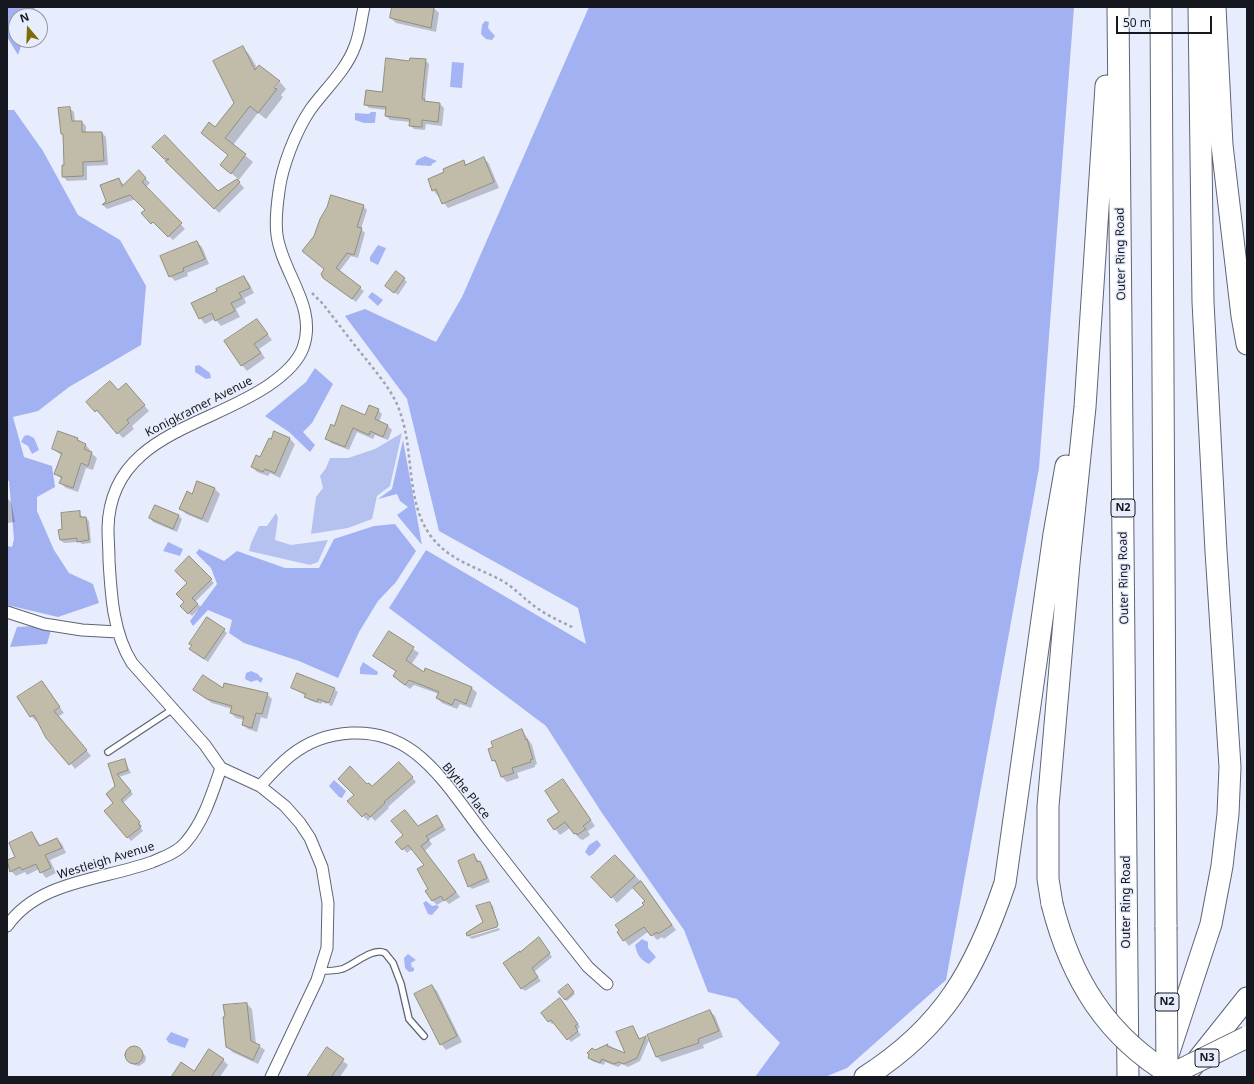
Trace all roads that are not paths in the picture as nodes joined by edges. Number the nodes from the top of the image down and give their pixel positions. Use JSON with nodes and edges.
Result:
{"nodes":[{"id":1,"x":364,"y":7,"type":"edge"},
{"id":2,"x":1110,"y":7,"type":"edge"},
{"id":3,"x":1118,"y":7,"type":"edge"},
{"id":4,"x":1161,"y":7,"type":"edge"},
{"id":5,"x":1199,"y":7,"type":"edge"},
{"id":6,"x":1215,"y":7,"type":"edge"},
{"id":7,"x":1091,"y":316,"type":"junction"},
{"id":8,"x":1247,"y":344,"type":"edge"},
{"id":9,"x":7,"y":612,"type":"edge"},
{"id":10,"x":118,"y":632,"type":"junction"},
{"id":11,"x":173,"y":709,"type":"junction"},
{"id":12,"x":108,"y":752,"type":"dead end"},
{"id":13,"x":221,"y":768,"type":"junction"},
{"id":14,"x":260,"y":786,"type":"junction"},
{"id":15,"x":9,"y":919,"type":"edge"},
{"id":16,"x":320,"y":970,"type":"junction"},
{"id":17,"x":607,"y":984,"type":"dead end"},
{"id":18,"x":1247,"y":998,"type":"edge"},
{"id":19,"x":424,"y":1036,"type":"dead end"},
{"id":20,"x":1247,"y":1037,"type":"edge"},
{"id":21,"x":271,"y":1077,"type":"edge"},
{"id":22,"x":865,"y":1077,"type":"edge"},
{"id":23,"x":1128,"y":1077,"type":"edge"},
{"id":24,"x":1156,"y":1077,"type":"edge"},
{"id":25,"x":1166,"y":1077,"type":"edge"},
{"id":26,"x":1176,"y":1077,"type":"edge"},
{"id":27,"x":1184,"y":1077,"type":"edge"}],
"edges":[{"from":1,"to":10,"type":"street","name":"Konigkramer Avenue"},
{"from":2,"to":7,"type":"highway"},
{"from":3,"to":23,"type":"highway","name":"Outer Ring Road","number":"N2"},
{"from":4,"to":25,"type":"highway","number":"N2","bridge":true},
{"from":5,"to":24,"type":"highway"},
{"from":6,"to":8,"type":"highway"},
{"from":7,"to":22,"type":"highway"},
{"from":7,"to":26,"type":"highway","bridge":true},
{"from":9,"to":10,"type":"street"},
{"from":10,"to":11,"type":"street","name":"Konigkramer Avenue"},
{"from":11,"to":12,"type":"lane"},
{"from":11,"to":13,"type":"street","name":"Konigkramer Avenue"},
{"from":13,"to":14,"type":"street","name":"Konigkramer Avenue"},
{"from":13,"to":15,"type":"street","name":"Westleigh Avenue"},
{"from":14,"to":16,"type":"street","name":"Konigkramer Avenue"},
{"from":14,"to":17,"type":"street","name":"Blythe Place"},
{"from":16,"to":19,"type":"lane"},
{"from":16,"to":21,"type":"street","name":"Konigkramer Avenue"},
{"from":18,"to":27,"type":"highway"},
{"from":20,"to":25,"type":"highway","number":"N3","bridge":true}]}
